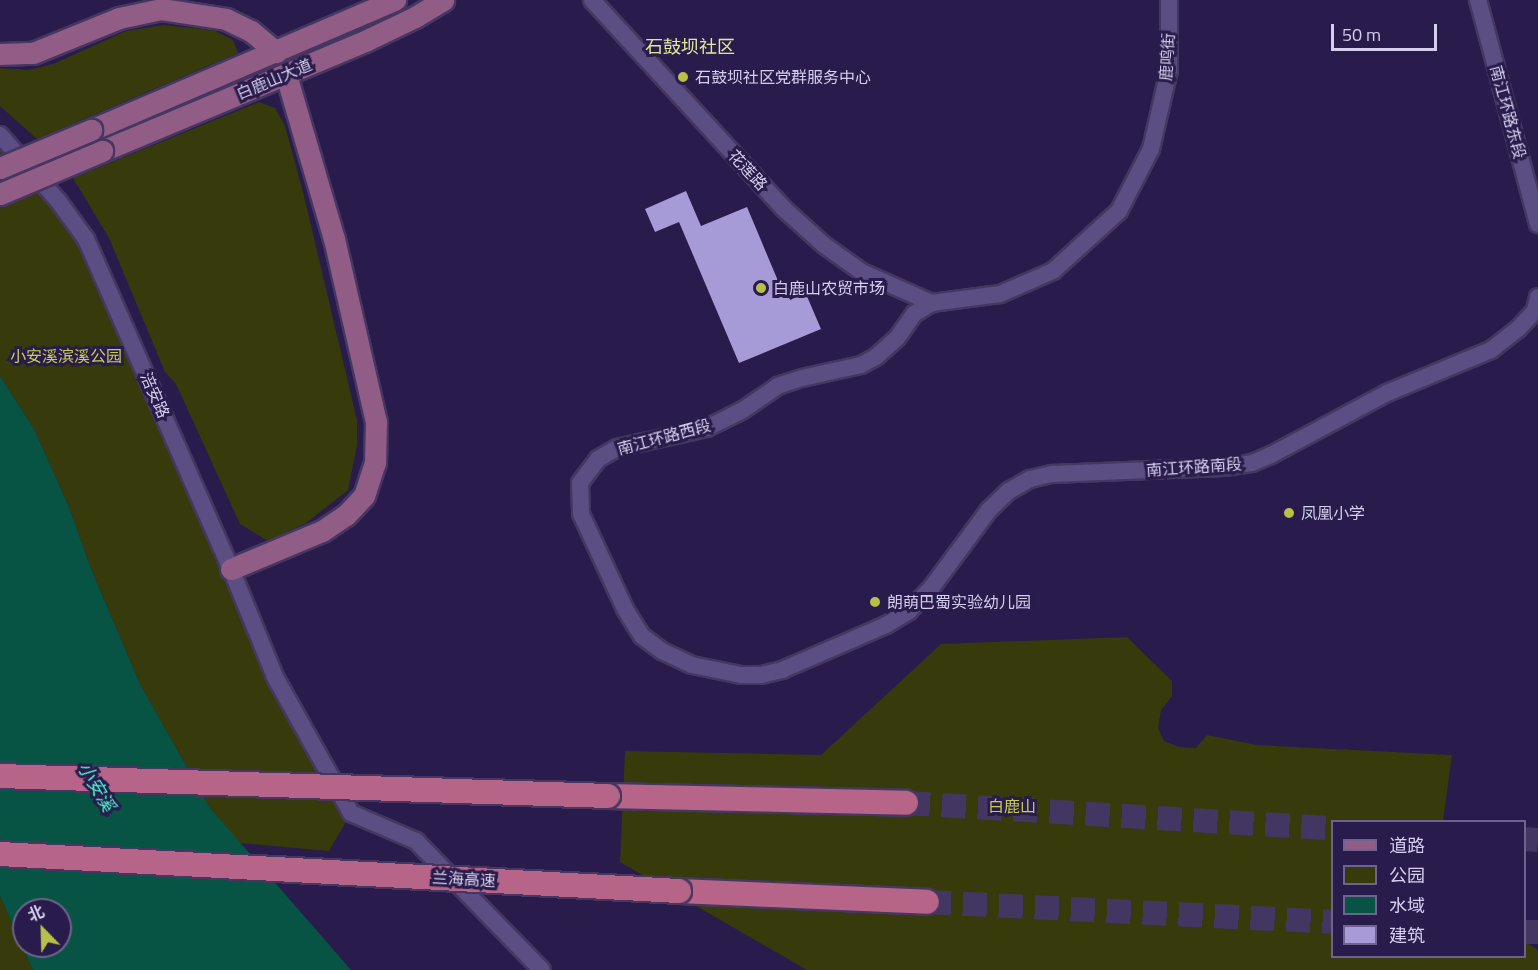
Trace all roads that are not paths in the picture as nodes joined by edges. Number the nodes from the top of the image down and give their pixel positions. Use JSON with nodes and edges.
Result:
{"nodes":[{"id":1,"x":395,"y":0,"type":"edge"},
{"id":2,"x":443,"y":0,"type":"edge"},
{"id":3,"x":592,"y":0,"type":"edge"},
{"id":4,"x":1169,"y":0,"type":"edge"},
{"id":5,"x":1479,"y":0,"type":"edge"},
{"id":6,"x":276,"y":52,"type":"junction"},
{"id":7,"x":0,"y":54,"type":"edge"},
{"id":8,"x":286,"y":75,"type":"junction"},
{"id":9,"x":0,"y":135,"type":"edge"},
{"id":10,"x":0,"y":168,"type":"edge"},
{"id":11,"x":0,"y":194,"type":"edge"},
{"id":12,"x":1538,"y":224,"type":"edge"},
{"id":13,"x":932,"y":303,"type":"junction"},
{"id":14,"x":1537,"y":307,"type":"edge"},
{"id":15,"x":231,"y":569,"type":"junction"},
{"id":16,"x":909,"y":611,"type":"joint"},
{"id":17,"x":0,"y":776,"type":"edge"},
{"id":18,"x":906,"y":803,"type":"tunnel mouth"},
{"id":19,"x":0,"y":854,"type":"edge"},
{"id":20,"x":927,"y":902,"type":"tunnel mouth"},
{"id":21,"x":542,"y":970,"type":"edge"}],
"edges":[{"from":1,"to":6,"type":"main road","name":"白鹿山大道"},
{"from":2,"to":8,"type":"main road","name":"白鹿山大道"},
{"from":3,"to":13,"type":"street","name":"花莲路"},
{"from":4,"to":13,"type":"street","name":"鹿鸣街"},
{"from":5,"to":12,"type":"street","name":"南江环路东段"},
{"from":6,"to":7,"type":"main road"},
{"from":6,"to":10,"type":"main road","name":"白鹿山大道","bridge":true},
{"from":8,"to":11,"type":"main road","name":"白鹿山大道","bridge":true},
{"from":8,"to":15,"type":"main road"},
{"from":9,"to":15,"type":"street","name":"涪安路"},
{"from":13,"to":16,"type":"street","name":"南江环路西段"},
{"from":14,"to":16,"type":"street","name":"南江环路南段"},
{"from":15,"to":21,"type":"street","name":"涪安路"},
{"from":17,"to":18,"type":"highway","bridge":true},
{"from":19,"to":20,"type":"highway","name":"兰海高速","bridge":true}]}
